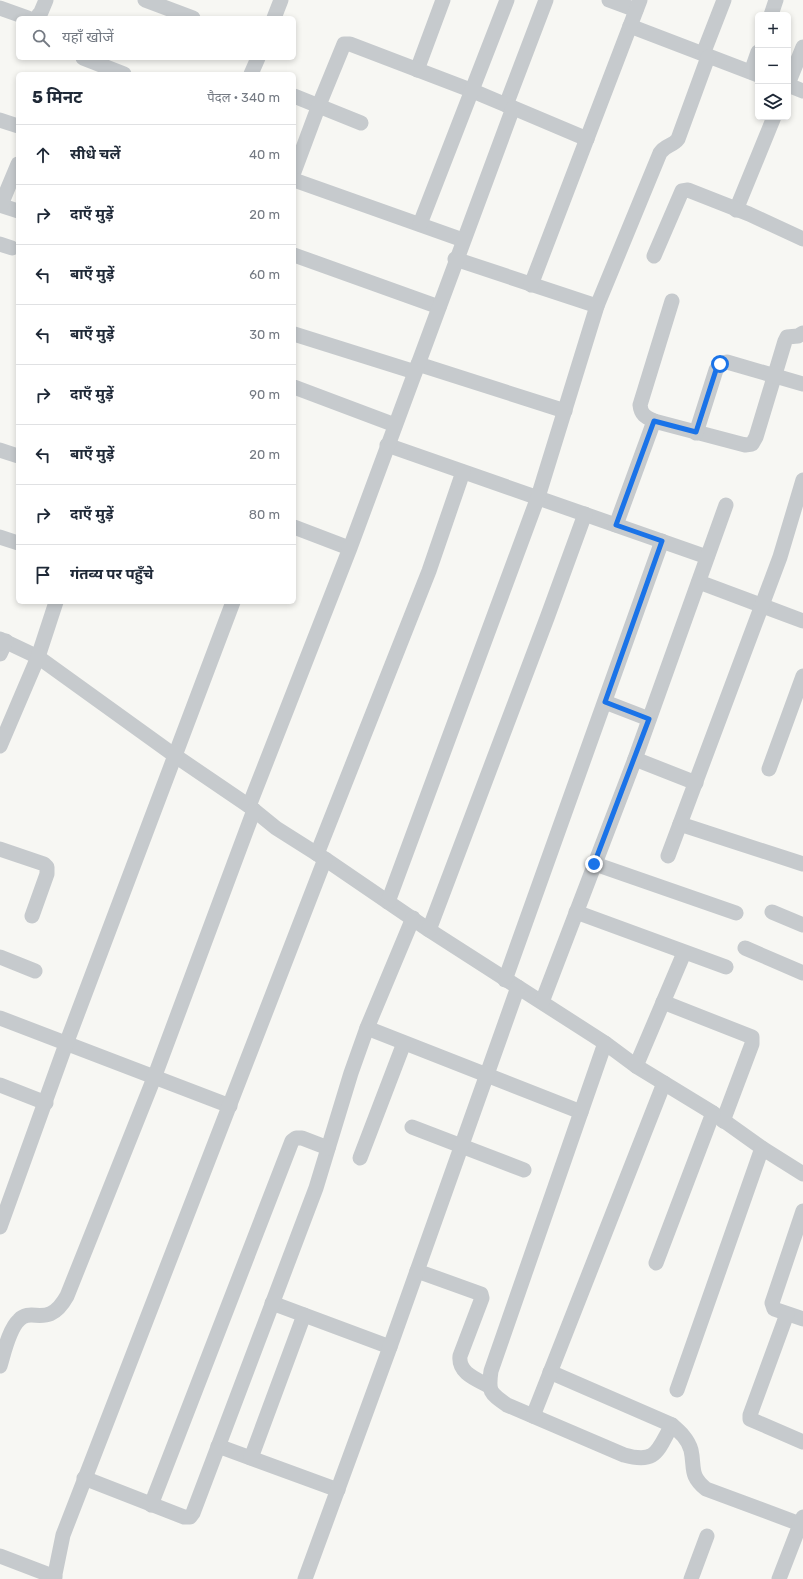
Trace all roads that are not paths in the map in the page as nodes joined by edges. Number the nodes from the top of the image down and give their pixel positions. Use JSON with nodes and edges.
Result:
{"nodes":[{"id":1,"x":46,"y":0,"type":"edge"},
{"id":2,"x":145,"y":0,"type":"edge"},
{"id":3,"x":280,"y":0,"type":"edge"},
{"id":4,"x":444,"y":0,"type":"edge"},
{"id":5,"x":507,"y":0,"type":"edge"},
{"id":6,"x":546,"y":0,"type":"edge"},
{"id":7,"x":609,"y":0,"type":"edge"},
{"id":8,"x":724,"y":0,"type":"edge"},
{"id":9,"x":776,"y":0,"type":"edge"},
{"id":10,"x":638,"y":5,"type":"edge"},
{"id":11,"x":0,"y":8,"type":"edge"},
{"id":12,"x":772,"y":12,"type":"edge"},
{"id":13,"x":28,"y":16,"type":"edge"},
{"id":14,"x":37,"y":16,"type":"edge"},
{"id":15,"x":188,"y":16,"type":"edge"},
{"id":16,"x":275,"y":16,"type":"edge"},
{"id":17,"x":630,"y":26,"type":"junction"},
{"id":18,"x":802,"y":50,"type":"edge"},
{"id":19,"x":705,"y":56,"type":"junction"},
{"id":20,"x":88,"y":60,"type":"edge"},
{"id":21,"x":257,"y":60,"type":"edge"},
{"id":22,"x":417,"y":70,"type":"junction"},
{"id":23,"x":119,"y":72,"type":"edge"},
{"id":24,"x":252,"y":72,"type":"edge"},
{"id":25,"x":754,"y":74,"type":"edge"},
{"id":26,"x":788,"y":84,"type":"edge"},
{"id":27,"x":791,"y":86,"type":"edge"},
{"id":28,"x":473,"y":91,"type":"junction"},
{"id":29,"x":803,"y":91,"type":"edge"},
{"id":30,"x":296,"y":97,"type":"edge"},
{"id":31,"x":318,"y":105,"type":"junction"},
{"id":32,"x":510,"y":106,"type":"junction"},
{"id":33,"x":0,"y":120,"type":"edge"},
{"id":34,"x":773,"y":120,"type":"edge"},
{"id":35,"x":361,"y":123,"type":"dead end"},
{"id":36,"x":16,"y":125,"type":"edge"},
{"id":37,"x":587,"y":139,"type":"junction"},
{"id":38,"x":296,"y":166,"type":"edge"},
{"id":39,"x":16,"y":169,"type":"edge"},
{"id":40,"x":296,"y":181,"type":"edge"},
{"id":41,"x":1,"y":205,"type":"edge"},
{"id":42,"x":16,"y":210,"type":"edge"},
{"id":43,"x":736,"y":210,"type":"junction"},
{"id":44,"x":420,"y":224,"type":"junction"},
{"id":45,"x":803,"y":239,"type":"edge"},
{"id":46,"x":463,"y":240,"type":"junction"},
{"id":47,"x":296,"y":256,"type":"edge"},
{"id":48,"x":654,"y":256,"type":"dead end"},
{"id":49,"x":455,"y":259,"type":"junction"},
{"id":50,"x":531,"y":285,"type":"junction"},
{"id":51,"x":672,"y":301,"type":"dead end"},
{"id":52,"x":597,"y":306,"type":"junction"},
{"id":53,"x":439,"y":308,"type":"junction"},
{"id":54,"x":803,"y":332,"type":"edge"},
{"id":55,"x":296,"y":335,"type":"edge"},
{"id":56,"x":417,"y":368,"type":"junction"},
{"id":57,"x":774,"y":376,"type":"junction"},
{"id":58,"x":803,"y":384,"type":"edge"},
{"id":59,"x":296,"y":388,"type":"edge"},
{"id":60,"x":565,"y":411,"type":"junction"},
{"id":61,"x":654,"y":421,"type":"junction"},
{"id":62,"x":395,"y":425,"type":"junction"},
{"id":63,"x":696,"y":432,"type":"junction"},
{"id":64,"x":387,"y":445,"type":"junction"},
{"id":65,"x":0,"y":450,"type":"edge"},
{"id":66,"x":16,"y":455,"type":"edge"},
{"id":67,"x":464,"y":472,"type":"junction"},
{"id":68,"x":803,"y":480,"type":"edge"},
{"id":69,"x":538,"y":497,"type":"junction"},
{"id":70,"x":726,"y":505,"type":"dead end"},
{"id":71,"x":585,"y":514,"type":"junction"},
{"id":72,"x":616,"y":525,"type":"junction"},
{"id":73,"x":296,"y":528,"type":"edge"},
{"id":74,"x":0,"y":537,"type":"edge"},
{"id":75,"x":662,"y":541,"type":"junction"},
{"id":76,"x":16,"y":542,"type":"edge"},
{"id":77,"x":350,"y":548,"type":"junction"},
{"id":78,"x":707,"y":557,"type":"junction"},
{"id":79,"x":698,"y":582,"type":"junction"},
{"id":80,"x":55,"y":604,"type":"edge"},
{"id":81,"x":232,"y":604,"type":"edge"},
{"id":82,"x":762,"y":605,"type":"junction"},
{"id":83,"x":803,"y":621,"type":"edge"},
{"id":84,"x":2,"y":645,"type":"edge"},
{"id":85,"x":38,"y":657,"type":"junction"},
{"id":86,"x":803,"y":676,"type":"edge"},
{"id":87,"x":605,"y":702,"type":"junction"},
{"id":88,"x":649,"y":719,"type":"junction"},
{"id":89,"x":0,"y":746,"type":"edge"},
{"id":90,"x":174,"y":755,"type":"junction"},
{"id":91,"x":635,"y":759,"type":"junction"},
{"id":92,"x":769,"y":769,"type":"dead end"},
{"id":93,"x":696,"y":783,"type":"junction"},
{"id":94,"x":252,"y":808,"type":"junction"},
{"id":95,"x":680,"y":824,"type":"junction"},
{"id":96,"x":0,"y":849,"type":"edge"},
{"id":97,"x":321,"y":856,"type":"junction"},
{"id":98,"x":668,"y":856,"type":"dead end"},
{"id":99,"x":594,"y":864,"type":"junction"},
{"id":100,"x":803,"y":864,"type":"edge"},
{"id":101,"x":388,"y":902,"type":"junction"},
{"id":102,"x":576,"y":912,"type":"junction"},
{"id":103,"x":772,"y":912,"type":"dead end"},
{"id":104,"x":736,"y":913,"type":"dead end"},
{"id":105,"x":32,"y":916,"type":"dead end"},
{"id":106,"x":412,"y":918,"type":"junction"},
{"id":107,"x":803,"y":925,"type":"edge"},
{"id":108,"x":429,"y":930,"type":"junction"},
{"id":109,"x":745,"y":948,"type":"dead end"},
{"id":110,"x":684,"y":953,"type":"junction"},
{"id":111,"x":0,"y":957,"type":"edge"},
{"id":112,"x":726,"y":967,"type":"dead end"},
{"id":113,"x":35,"y":971,"type":"dead end"},
{"id":114,"x":803,"y":973,"type":"edge"},
{"id":115,"x":505,"y":980,"type":"junction"},
{"id":116,"x":518,"y":987,"type":"junction"},
{"id":117,"x":542,"y":1002,"type":"junction"},
{"id":118,"x":663,"y":1002,"type":"junction"},
{"id":119,"x":0,"y":1018,"type":"edge"},
{"id":120,"x":367,"y":1028,"type":"junction"},
{"id":121,"x":605,"y":1043,"type":"junction"},
{"id":122,"x":66,"y":1044,"type":"junction"},
{"id":123,"x":404,"y":1044,"type":"junction"},
{"id":124,"x":636,"y":1066,"type":"junction"},
{"id":125,"x":488,"y":1076,"type":"junction"},
{"id":126,"x":154,"y":1078,"type":"junction"},
{"id":127,"x":664,"y":1083,"type":"junction"},
{"id":128,"x":0,"y":1085,"type":"edge"},
{"id":129,"x":46,"y":1103,"type":"junction"},
{"id":130,"x":230,"y":1106,"type":"junction"},
{"id":131,"x":581,"y":1112,"type":"junction"},
{"id":132,"x":718,"y":1117,"type":"junction"},
{"id":133,"x":412,"y":1127,"type":"dead end"},
{"id":134,"x":462,"y":1146,"type":"junction"},
{"id":135,"x":328,"y":1148,"type":"junction"},
{"id":136,"x":762,"y":1148,"type":"junction"},
{"id":137,"x":360,"y":1158,"type":"dead end"},
{"id":138,"x":524,"y":1170,"type":"dead end"},
{"id":139,"x":803,"y":1174,"type":"edge"},
{"id":140,"x":803,"y":1211,"type":"edge"},
{"id":141,"x":0,"y":1227,"type":"edge"},
{"id":142,"x":656,"y":1263,"type":"dead end"},
{"id":143,"x":417,"y":1271,"type":"junction"},
{"id":144,"x":272,"y":1303,"type":"junction"},
{"id":145,"x":788,"y":1314,"type":"junction"},
{"id":146,"x":304,"y":1315,"type":"junction"},
{"id":147,"x":803,"y":1319,"type":"edge"},
{"id":148,"x":390,"y":1347,"type":"junction"},
{"id":149,"x":0,"y":1366,"type":"edge"},
{"id":150,"x":550,"y":1372,"type":"junction"},
{"id":151,"x":489,"y":1386,"type":"junction"},
{"id":152,"x":677,"y":1390,"type":"dead end"},
{"id":153,"x":532,"y":1416,"type":"junction"},
{"id":154,"x":672,"y":1425,"type":"junction"},
{"id":155,"x":803,"y":1442,"type":"edge"},
{"id":156,"x":218,"y":1446,"type":"junction"},
{"id":157,"x":251,"y":1458,"type":"junction"},
{"id":158,"x":84,"y":1478,"type":"junction"},
{"id":159,"x":338,"y":1490,"type":"junction"},
{"id":160,"x":151,"y":1505,"type":"junction"},
{"id":161,"x":802,"y":1520,"type":"edge"},
{"id":162,"x":707,"y":1536,"type":"dead end"},
{"id":163,"x":0,"y":1556,"type":"edge"},
{"id":164,"x":55,"y":1578,"type":"edge"},
{"id":165,"x":305,"y":1579,"type":"edge"},
{"id":166,"x":692,"y":1579,"type":"edge"},
{"id":167,"x":779,"y":1579,"type":"edge"}],
"edges":[{"from":1,"to":14,"type":"street"},
{"from":2,"to":15,"type":"street"},
{"from":3,"to":16,"type":"street"},
{"from":4,"to":22,"type":"street"},
{"from":5,"to":28,"type":"street"},
{"from":6,"to":32,"type":"street"},
{"from":7,"to":10,"type":"street"},
{"from":8,"to":19,"type":"street"},
{"from":9,"to":12,"type":"street"},
{"from":10,"to":17,"type":"street"},
{"from":11,"to":13,"type":"street"},
{"from":17,"to":19,"type":"street"},
{"from":17,"to":37,"type":"street"},
{"from":18,"to":26,"type":"street"},
{"from":19,"to":25,"type":"street"},
{"from":19,"to":52,"type":"street"},
{"from":20,"to":23,"type":"street"},
{"from":21,"to":24,"type":"street"},
{"from":22,"to":28,"type":"street"},
{"from":22,"to":31,"type":"street"},
{"from":27,"to":29,"type":"street"},
{"from":28,"to":32,"type":"street"},
{"from":28,"to":44,"type":"street"},
{"from":30,"to":31,"type":"street"},
{"from":31,"to":35,"type":"street"},
{"from":31,"to":38,"type":"street"},
{"from":32,"to":37,"type":"street"},
{"from":32,"to":46,"type":"street"},
{"from":33,"to":36,"type":"street"},
{"from":34,"to":43,"type":"street"},
{"from":37,"to":50,"type":"street"},
{"from":39,"to":41,"type":"street"},
{"from":40,"to":44,"type":"street"},
{"from":41,"to":42,"type":"street"},
{"from":43,"to":45,"type":"street"},
{"from":43,"to":48,"type":"street"},
{"from":44,"to":46,"type":"street"},
{"from":46,"to":49,"type":"street"},
{"from":47,"to":53,"type":"street"},
{"from":49,"to":50,"type":"street"},
{"from":49,"to":53,"type":"street"},
{"from":50,"to":52,"type":"street"},
{"from":51,"to":61,"type":"street"},
{"from":52,"to":60,"type":"street"},
{"from":53,"to":56,"type":"street"},
{"from":54,"to":57,"type":"street"},
{"from":55,"to":56,"type":"street"},
{"from":56,"to":60,"type":"street"},
{"from":56,"to":62,"type":"street"},
{"from":57,"to":58,"type":"street"},
{"from":57,"to":63,"type":"street"},
{"from":57,"to":63,"type":"street"},
{"from":59,"to":62,"type":"street"},
{"from":60,"to":69,"type":"street"},
{"from":61,"to":63,"type":"street"},
{"from":61,"to":72,"type":"street"},
{"from":62,"to":64,"type":"street"},
{"from":64,"to":67,"type":"street"},
{"from":64,"to":77,"type":"street"},
{"from":65,"to":66,"type":"street"},
{"from":67,"to":69,"type":"street"},
{"from":67,"to":97,"type":"street"},
{"from":68,"to":82,"type":"street"},
{"from":69,"to":71,"type":"street"},
{"from":69,"to":101,"type":"street"},
{"from":70,"to":78,"type":"street"},
{"from":71,"to":72,"type":"street"},
{"from":71,"to":108,"type":"street"},
{"from":72,"to":75,"type":"street"},
{"from":73,"to":77,"type":"street"},
{"from":74,"to":76,"type":"street"},
{"from":75,"to":78,"type":"street"},
{"from":75,"to":87,"type":"street"},
{"from":77,"to":94,"type":"street"},
{"from":78,"to":79,"type":"street"},
{"from":79,"to":82,"type":"street"},
{"from":79,"to":88,"type":"street"},
{"from":80,"to":85,"type":"street"},
{"from":81,"to":90,"type":"street"},
{"from":82,"to":83,"type":"street"},
{"from":82,"to":93,"type":"street"},
{"from":84,"to":85,"type":"street"},
{"from":85,"to":89,"type":"street"},
{"from":85,"to":90,"type":"street"},
{"from":86,"to":92,"type":"street"},
{"from":87,"to":88,"type":"street"},
{"from":87,"to":115,"type":"street"},
{"from":88,"to":91,"type":"street"},
{"from":90,"to":94,"type":"street"},
{"from":90,"to":122,"type":"street"},
{"from":91,"to":93,"type":"street"},
{"from":91,"to":99,"type":"street"},
{"from":93,"to":95,"type":"street"},
{"from":94,"to":97,"type":"street"},
{"from":94,"to":126,"type":"street"},
{"from":95,"to":98,"type":"street"},
{"from":95,"to":100,"type":"street"},
{"from":96,"to":105,"type":"street"},
{"from":97,"to":101,"type":"street"},
{"from":97,"to":130,"type":"street"},
{"from":99,"to":102,"type":"street"},
{"from":99,"to":104,"type":"street"},
{"from":101,"to":106,"type":"street"},
{"from":102,"to":110,"type":"street"},
{"from":102,"to":117,"type":"street"},
{"from":103,"to":107,"type":"street"},
{"from":106,"to":108,"type":"street"},
{"from":106,"to":120,"type":"street"},
{"from":108,"to":115,"type":"street"},
{"from":109,"to":114,"type":"street"},
{"from":110,"to":112,"type":"street"},
{"from":110,"to":118,"type":"street"},
{"from":111,"to":113,"type":"street"},
{"from":115,"to":116,"type":"street"},
{"from":116,"to":117,"type":"street"},
{"from":116,"to":125,"type":"street"},
{"from":117,"to":121,"type":"street"},
{"from":118,"to":124,"type":"street"},
{"from":118,"to":132,"type":"street"},
{"from":119,"to":122,"type":"street"},
{"from":120,"to":123,"type":"street"},
{"from":120,"to":135,"type":"street"},
{"from":121,"to":124,"type":"street"},
{"from":121,"to":131,"type":"street"},
{"from":122,"to":126,"type":"street"},
{"from":122,"to":129,"type":"street"},
{"from":123,"to":125,"type":"street"},
{"from":123,"to":137,"type":"street"},
{"from":124,"to":127,"type":"street"},
{"from":125,"to":131,"type":"street"},
{"from":125,"to":134,"type":"street"},
{"from":126,"to":130,"type":"street"},
{"from":126,"to":149,"type":"street"},
{"from":127,"to":132,"type":"street"},
{"from":127,"to":150,"type":"street"},
{"from":128,"to":129,"type":"street"},
{"from":129,"to":141,"type":"street"},
{"from":130,"to":158,"type":"street"},
{"from":131,"to":151,"type":"street"},
{"from":132,"to":136,"type":"street"},
{"from":132,"to":142,"type":"street"},
{"from":133,"to":134,"type":"street"},
{"from":134,"to":138,"type":"street"},
{"from":134,"to":143,"type":"street"},
{"from":135,"to":144,"type":"street"},
{"from":135,"to":160,"type":"street"},
{"from":136,"to":139,"type":"street"},
{"from":136,"to":152,"type":"street"},
{"from":140,"to":145,"type":"street"},
{"from":143,"to":148,"type":"street"},
{"from":143,"to":151,"type":"street"},
{"from":144,"to":146,"type":"street"},
{"from":144,"to":156,"type":"street"},
{"from":145,"to":147,"type":"street"},
{"from":145,"to":155,"type":"street"},
{"from":146,"to":148,"type":"street"},
{"from":146,"to":157,"type":"street"},
{"from":148,"to":159,"type":"street"},
{"from":150,"to":153,"type":"street"},
{"from":150,"to":154,"type":"street"},
{"from":151,"to":153,"type":"street"},
{"from":153,"to":154,"type":"street"},
{"from":154,"to":161,"type":"street"},
{"from":156,"to":157,"type":"street"},
{"from":156,"to":160,"type":"street"},
{"from":157,"to":159,"type":"street"},
{"from":158,"to":160,"type":"street"},
{"from":158,"to":164,"type":"street"},
{"from":159,"to":165,"type":"street"},
{"from":161,"to":167,"type":"street"},
{"from":162,"to":166,"type":"street"},
{"from":163,"to":164,"type":"street"}]}
